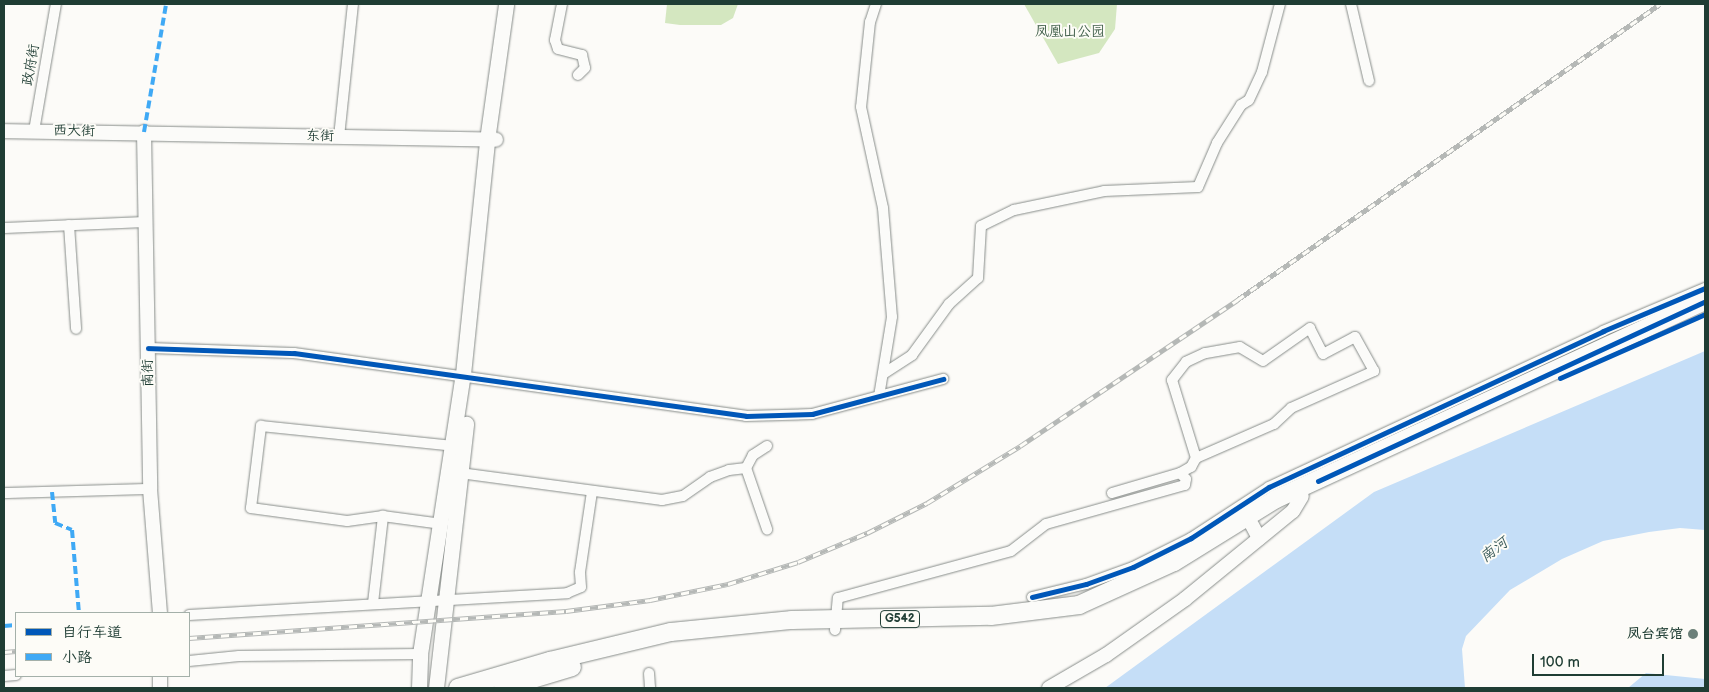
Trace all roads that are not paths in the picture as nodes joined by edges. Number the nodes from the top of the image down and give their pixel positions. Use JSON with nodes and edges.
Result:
{"nodes":[{"id":1,"x":56,"y":4,"type":"edge"},
{"id":2,"x":353,"y":4,"type":"edge"},
{"id":3,"x":506,"y":4,"type":"edge"},
{"id":4,"x":516,"y":4,"type":"edge"},
{"id":5,"x":562,"y":4,"type":"edge"},
{"id":6,"x":876,"y":4,"type":"edge"},
{"id":7,"x":1280,"y":4,"type":"edge"},
{"id":8,"x":1351,"y":4,"type":"edge"},
{"id":9,"x":578,"y":75,"type":"dead end"},
{"id":10,"x":1369,"y":81,"type":"dead end"},
{"id":11,"x":4,"y":131,"type":"edge"},
{"id":12,"x":34,"y":131,"type":"junction"},
{"id":13,"x":144,"y":132,"type":"junction"},
{"id":14,"x":339,"y":137,"type":"junction"},
{"id":15,"x":492,"y":140,"type":"junction"},
{"id":16,"x":146,"y":222,"type":"junction"},
{"id":17,"x":69,"y":225,"type":"junction"},
{"id":18,"x":4,"y":228,"type":"edge"},
{"id":19,"x":1705,"y":288,"type":"edge"},
{"id":20,"x":1705,"y":301,"type":"edge"},
{"id":21,"x":1705,"y":314,"type":"edge"},
{"id":22,"x":76,"y":329,"type":"dead end"},
{"id":23,"x":148,"y":348,"type":"junction"},
{"id":24,"x":883,"y":374,"type":"junction"},
{"id":25,"x":467,"y":375,"type":"junction"},
{"id":26,"x":943,"y":380,"type":"dead end"},
{"id":27,"x":880,"y":396,"type":"junction"},
{"id":28,"x":453,"y":446,"type":"junction"},
{"id":29,"x":768,"y":446,"type":"dead end"},
{"id":30,"x":1196,"y":458,"type":"junction"},
{"id":31,"x":746,"y":468,"type":"junction"},
{"id":32,"x":460,"y":473,"type":"junction"},
{"id":33,"x":1180,"y":473,"type":"junction"},
{"id":34,"x":1319,"y":484,"type":"junction"},
{"id":35,"x":150,"y":489,"type":"junction"},
{"id":36,"x":592,"y":492,"type":"junction"},
{"id":37,"x":4,"y":493,"type":"edge"},
{"id":38,"x":1112,"y":493,"type":"dead end"},
{"id":39,"x":383,"y":516,"type":"junction"},
{"id":40,"x":442,"y":524,"type":"junction"},
{"id":41,"x":768,"y":529,"type":"dead end"},
{"id":42,"x":1256,"y":532,"type":"junction"},
{"id":43,"x":1032,"y":597,"type":"dead end"},
{"id":44,"x":438,"y":599,"type":"junction"},
{"id":45,"x":374,"y":603,"type":"junction"},
{"id":46,"x":160,"y":612,"type":"edge"},
{"id":47,"x":190,"y":615,"type":"edge"},
{"id":48,"x":835,"y":625,"type":"junction"},
{"id":49,"x":420,"y":654,"type":"junction"},
{"id":50,"x":190,"y":661,"type":"edge"},
{"id":51,"x":649,"y":673,"type":"dead end"},
{"id":52,"x":419,"y":688,"type":"edge"},
{"id":53,"x":436,"y":688,"type":"edge"},
{"id":54,"x":458,"y":688,"type":"edge"},
{"id":55,"x":503,"y":688,"type":"edge"},
{"id":56,"x":650,"y":688,"type":"edge"},
{"id":57,"x":1049,"y":688,"type":"edge"}],
"edges":[{"from":1,"to":12,"type":"street","name":"政府街"},
{"from":2,"to":14,"type":"street"},
{"from":3,"to":15,"type":"main road"},
{"from":4,"to":15,"type":"main road"},
{"from":5,"to":9,"type":"street"},
{"from":6,"to":24,"type":"street"},
{"from":7,"to":24,"type":"street"},
{"from":8,"to":10,"type":"street"},
{"from":11,"to":12,"type":"street","name":"西大街"},
{"from":12,"to":13,"type":"street","name":"西大街"},
{"from":13,"to":14,"type":"street","name":"东街"},
{"from":13,"to":16,"type":"street","name":"南街"},
{"from":14,"to":15,"type":"street","name":"东街"},
{"from":15,"to":25,"type":"main road"},
{"from":16,"to":17,"type":"street"},
{"from":16,"to":23,"type":"street","name":"南街"},
{"from":17,"to":18,"type":"street"},
{"from":17,"to":22,"type":"street"},
{"from":19,"to":43,"type":"street"},
{"from":20,"to":34,"type":"highway","number":"G542"},
{"from":21,"to":34,"type":"highway","number":"G542"},
{"from":23,"to":25,"type":"street"},
{"from":23,"to":35,"type":"street","name":"南街"},
{"from":24,"to":27,"type":"street"},
{"from":25,"to":27,"type":"street"},
{"from":25,"to":28,"type":"main road"},
{"from":25,"to":32,"type":"main road"},
{"from":26,"to":27,"type":"street"},
{"from":28,"to":39,"type":"street"},
{"from":28,"to":40,"type":"main road"},
{"from":29,"to":31,"type":"street"},
{"from":30,"to":30,"type":"street"},
{"from":30,"to":33,"type":"street"},
{"from":31,"to":36,"type":"street"},
{"from":31,"to":41,"type":"street"},
{"from":32,"to":36,"type":"street"},
{"from":32,"to":44,"type":"main road"},
{"from":33,"to":38,"type":"street"},
{"from":33,"to":48,"type":"street"},
{"from":34,"to":42,"type":"highway","number":"G542"},
{"from":34,"to":48,"type":"highway","number":"G542"},
{"from":35,"to":37,"type":"street"},
{"from":35,"to":46,"type":"street","name":"南街"},
{"from":36,"to":44,"type":"street"},
{"from":39,"to":40,"type":"street"},
{"from":39,"to":45,"type":"street"},
{"from":40,"to":44,"type":"main road"},
{"from":42,"to":48,"type":"highway","number":"G542"},
{"from":42,"to":57,"type":"street"},
{"from":44,"to":45,"type":"street"},
{"from":44,"to":49,"type":"main road"},
{"from":44,"to":53,"type":"main road"},
{"from":45,"to":47,"type":"street"},
{"from":48,"to":54,"type":"highway","number":"G542"},
{"from":48,"to":55,"type":"highway","number":"G542"},
{"from":49,"to":50,"type":"street"},
{"from":49,"to":52,"type":"main road"},
{"from":51,"to":56,"type":"street"}]}
